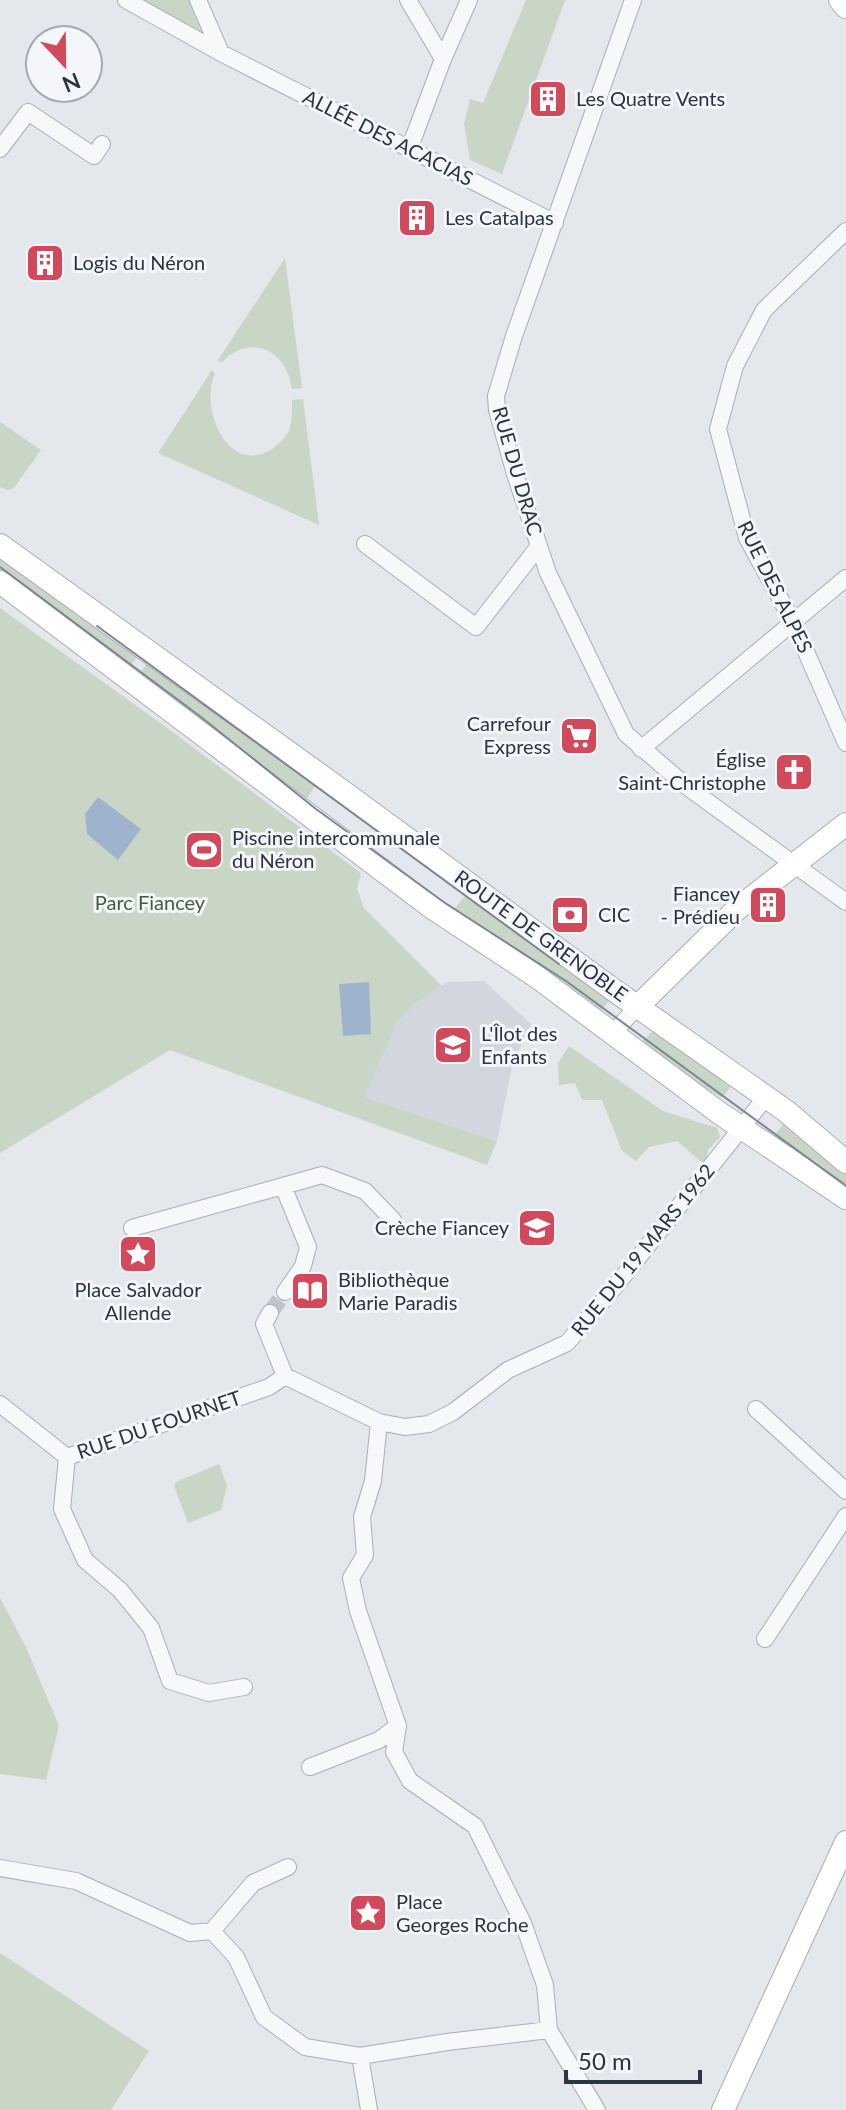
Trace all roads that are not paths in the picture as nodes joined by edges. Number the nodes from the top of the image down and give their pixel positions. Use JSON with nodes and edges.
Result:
{"nodes":[{"id":1,"x":126,"y":0,"type":"edge"},
{"id":2,"x":198,"y":0,"type":"edge"},
{"id":3,"x":408,"y":0,"type":"edge"},
{"id":4,"x":469,"y":0,"type":"edge"},
{"id":5,"x":633,"y":0,"type":"edge"},
{"id":6,"x":840,"y":0,"type":"edge"},
{"id":7,"x":846,"y":7,"type":"edge"},
{"id":8,"x":221,"y":53,"type":"junction"},
{"id":9,"x":443,"y":59,"type":"junction"},
{"id":10,"x":102,"y":144,"type":"dead end"},
{"id":11,"x":410,"y":147,"type":"junction"},
{"id":12,"x":0,"y":149,"type":"edge"},
{"id":13,"x":555,"y":223,"type":"junction"},
{"id":14,"x":846,"y":231,"type":"edge"},
{"id":15,"x":365,"y":544,"type":"dead end"},
{"id":16,"x":0,"y":545,"type":"edge"},
{"id":17,"x":539,"y":546,"type":"junction"},
{"id":18,"x":846,"y":578,"type":"edge"},
{"id":19,"x":0,"y":582,"type":"edge"},
{"id":20,"x":793,"y":622,"type":"junction"},
{"id":21,"x":846,"y":743,"type":"edge"},
{"id":22,"x":641,"y":749,"type":"junction"},
{"id":23,"x":846,"y":824,"type":"edge"},
{"id":24,"x":793,"y":864,"type":"junction"},
{"id":25,"x":846,"y":902,"type":"edge"},
{"id":26,"x":637,"y":1007,"type":"junction"},
{"id":27,"x":613,"y":1033,"type":"junction"},
{"id":28,"x":766,"y":1097,"type":"junction"},
{"id":29,"x":742,"y":1129,"type":"junction"},
{"id":30,"x":846,"y":1162,"type":"edge"},
{"id":31,"x":283,"y":1186,"type":"junction"},
{"id":32,"x":846,"y":1198,"type":"edge"},
{"id":33,"x":393,"y":1220,"type":"dead end"},
{"id":34,"x":132,"y":1228,"type":"dead end"},
{"id":35,"x":285,"y":1292,"type":"tunnel mouth"},
{"id":36,"x":270,"y":1313,"type":"tunnel mouth"},
{"id":37,"x":285,"y":1376,"type":"junction"},
{"id":38,"x":0,"y":1404,"type":"edge"},
{"id":39,"x":756,"y":1409,"type":"dead end"},
{"id":40,"x":379,"y":1422,"type":"junction"},
{"id":41,"x":67,"y":1457,"type":"junction"},
{"id":42,"x":846,"y":1491,"type":"edge"},
{"id":43,"x":846,"y":1516,"type":"edge"},
{"id":44,"x":765,"y":1639,"type":"dead end"},
{"id":45,"x":244,"y":1687,"type":"dead end"},
{"id":46,"x":397,"y":1733,"type":"junction"},
{"id":47,"x":310,"y":1767,"type":"dead end"},
{"id":48,"x":846,"y":1842,"type":"edge"},
{"id":49,"x":288,"y":1867,"type":"dead end"},
{"id":50,"x":0,"y":1868,"type":"edge"},
{"id":51,"x":212,"y":1931,"type":"junction"},
{"id":52,"x":549,"y":2030,"type":"junction"},
{"id":53,"x":360,"y":2056,"type":"junction"},
{"id":54,"x":369,"y":2110,"type":"edge"},
{"id":55,"x":597,"y":2110,"type":"edge"},
{"id":56,"x":723,"y":2110,"type":"edge"}],
"edges":[{"from":1,"to":8,"type":"street","name":"ALLÉE DES ACACIAS"},
{"from":2,"to":8,"type":"street"},
{"from":3,"to":9,"type":"street"},
{"from":4,"to":9,"type":"street"},
{"from":5,"to":13,"type":"street","name":"RUE DU DRAC"},
{"from":6,"to":7,"type":"main road"},
{"from":8,"to":11,"type":"street","name":"ALLÉE DES ACACIAS"},
{"from":9,"to":11,"type":"street"},
{"from":10,"to":12,"type":"street"},
{"from":11,"to":13,"type":"street","name":"ALLÉE DES ACACIAS"},
{"from":13,"to":17,"type":"street","name":"RUE DU DRAC"},
{"from":14,"to":20,"type":"street","name":"RUE DES ALPES"},
{"from":15,"to":17,"type":"street"},
{"from":16,"to":26,"type":"main road","name":"ROUTE DE GRENOBLE"},
{"from":17,"to":22,"type":"street","name":"RUE DU DRAC"},
{"from":18,"to":20,"type":"street"},
{"from":19,"to":27,"type":"main road","name":"ROUTE DE GRENOBLE"},
{"from":20,"to":21,"type":"street","name":"RUE DES ALPES"},
{"from":20,"to":22,"type":"street"},
{"from":22,"to":24,"type":"street","name":"RUE DU DRAC"},
{"from":23,"to":24,"type":"main road"},
{"from":24,"to":25,"type":"street","name":"RUE DU DRAC"},
{"from":24,"to":26,"type":"main road"},
{"from":26,"to":27,"type":"street"},
{"from":26,"to":28,"type":"main road","name":"ROUTE DE GRENOBLE"},
{"from":27,"to":29,"type":"main road","name":"ROUTE DE GRENOBLE"},
{"from":28,"to":29,"type":"street","name":"RUE DU 19 MARS 1962"},
{"from":28,"to":30,"type":"main road","name":"ROUTE DE GRENOBLE"},
{"from":29,"to":32,"type":"main road","name":"ROUTE DE GRENOBLE"},
{"from":29,"to":40,"type":"street","name":"RUE DU 19 MARS 1962"},
{"from":31,"to":33,"type":"street"},
{"from":31,"to":34,"type":"street"},
{"from":31,"to":35,"type":"street"},
{"from":36,"to":37,"type":"street"},
{"from":37,"to":40,"type":"street","name":"RUE DU 19 MARS 1962"},
{"from":37,"to":41,"type":"street","name":"RUE DU FOURNET"},
{"from":38,"to":41,"type":"street","name":"RUE DU FOURNET"},
{"from":39,"to":42,"type":"street"},
{"from":40,"to":46,"type":"street"},
{"from":41,"to":45,"type":"street"},
{"from":43,"to":44,"type":"street"},
{"from":46,"to":47,"type":"street"},
{"from":46,"to":52,"type":"street"},
{"from":48,"to":56,"type":"main road"},
{"from":49,"to":51,"type":"street"},
{"from":50,"to":51,"type":"street"},
{"from":51,"to":53,"type":"street"},
{"from":52,"to":53,"type":"street"},
{"from":52,"to":55,"type":"street"},
{"from":53,"to":54,"type":"street"}]}
